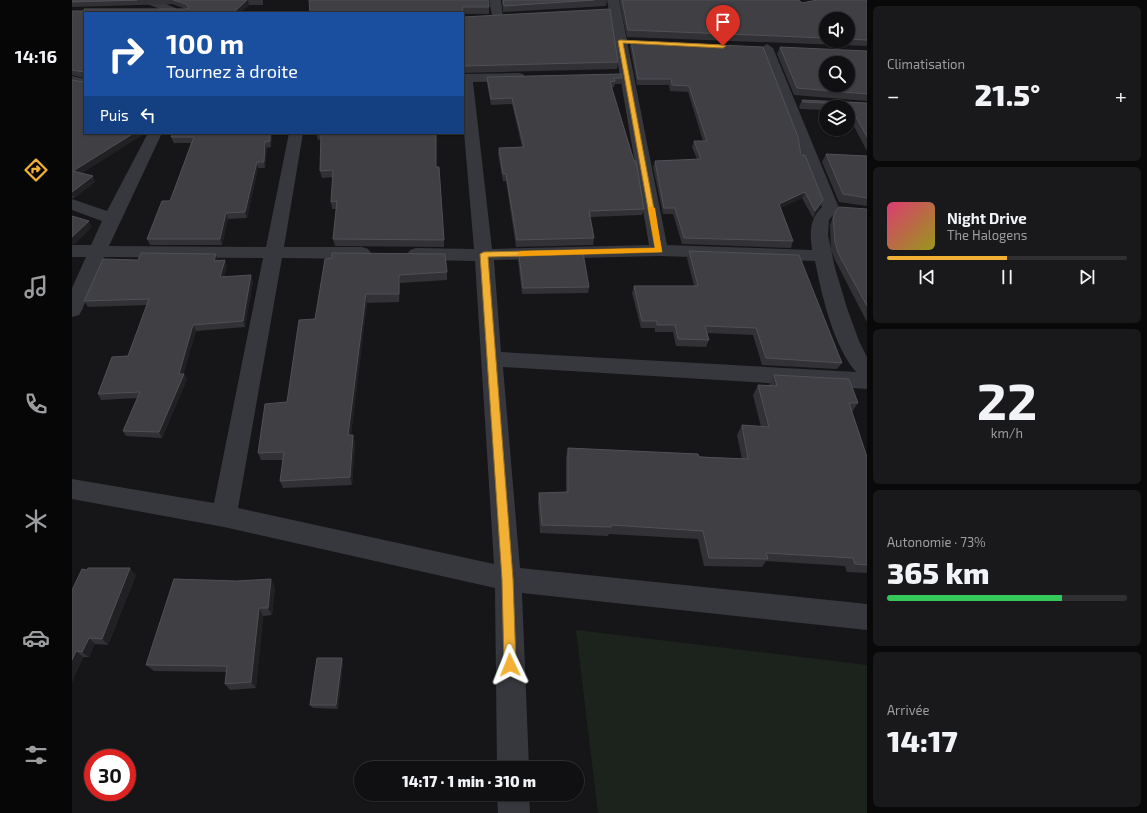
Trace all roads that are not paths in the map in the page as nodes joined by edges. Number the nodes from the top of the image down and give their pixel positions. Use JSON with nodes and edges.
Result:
{"nodes":[{"id":1,"x":495,"y":0,"type":"edge"},
{"id":2,"x":144,"y":5,"type":"edge"},
{"id":3,"x":614,"y":5,"type":"edge"},
{"id":4,"x":178,"y":11,"type":"edge"},
{"id":5,"x":599,"y":11,"type":"edge"},
{"id":6,"x":484,"y":18,"type":"edge"},
{"id":7,"x":620,"y":41,"type":"junction"},
{"id":8,"x":636,"y":42,"type":"edge"},
{"id":9,"x":767,"y":48,"type":"dead end"},
{"id":10,"x":626,"y":74,"type":"junction"},
{"id":11,"x":611,"y":75,"type":"edge"},
{"id":12,"x":534,"y":76,"type":"edge"},
{"id":13,"x":464,"y":78,"type":"edge"},
{"id":14,"x":72,"y":80,"type":"edge"},
{"id":15,"x":84,"y":83,"type":"edge"},
{"id":16,"x":154,"y":134,"type":"edge"},
{"id":17,"x":296,"y":134,"type":"edge"},
{"id":18,"x":72,"y":204,"type":"edge"},
{"id":19,"x":112,"y":219,"type":"junction"},
{"id":20,"x":659,"y":250,"type":"junction"},
{"id":21,"x":72,"y":251,"type":"edge"},
{"id":22,"x":98,"y":251,"type":"junction"},
{"id":23,"x":274,"y":253,"type":"junction"},
{"id":24,"x":375,"y":254,"type":"edge"},
{"id":25,"x":399,"y":254,"type":"edge"},
{"id":26,"x":484,"y":254,"type":"junction"},
{"id":27,"x":823,"y":256,"type":"junction"},
{"id":28,"x":72,"y":310,"type":"edge"},
{"id":29,"x":492,"y":359,"type":"junction"},
{"id":30,"x":867,"y":371,"type":"edge"},
{"id":31,"x":867,"y":381,"type":"edge"},
{"id":32,"x":72,"y":489,"type":"edge"},
{"id":33,"x":224,"y":516,"type":"junction"},
{"id":34,"x":508,"y":579,"type":"junction"},
{"id":35,"x":867,"y":616,"type":"edge"},
{"id":36,"x":513,"y":761,"type":"edge"},
{"id":37,"x":513,"y":801,"type":"edge"},
{"id":38,"x":514,"y":813,"type":"edge"}],
"edges":[{"from":1,"to":6,"type":"street"},
{"from":2,"to":4,"type":"street"},
{"from":3,"to":5,"type":"street"},
{"from":3,"to":7,"type":"street"},
{"from":7,"to":8,"type":"street"},
{"from":7,"to":10,"type":"street"},
{"from":9,"to":27,"type":"street"},
{"from":10,"to":11,"type":"street"},
{"from":10,"to":20,"type":"street"},
{"from":12,"to":13,"type":"street"},
{"from":13,"to":26,"type":"street"},
{"from":14,"to":15,"type":"street"},
{"from":16,"to":19,"type":"street"},
{"from":17,"to":23,"type":"street"},
{"from":18,"to":19,"type":"street"},
{"from":19,"to":22,"type":"street"},
{"from":20,"to":26,"type":"street"},
{"from":20,"to":27,"type":"street"},
{"from":21,"to":22,"type":"street"},
{"from":22,"to":23,"type":"street"},
{"from":22,"to":28,"type":"street"},
{"from":23,"to":24,"type":"street"},
{"from":23,"to":33,"type":"street"},
{"from":25,"to":26,"type":"street"},
{"from":26,"to":29,"type":"street"},
{"from":27,"to":30,"type":"street"},
{"from":29,"to":31,"type":"street"},
{"from":29,"to":34,"type":"street"},
{"from":32,"to":33,"type":"street"},
{"from":33,"to":34,"type":"street"},
{"from":34,"to":35,"type":"street"},
{"from":34,"to":36,"type":"street"},
{"from":37,"to":38,"type":"street"}]}
